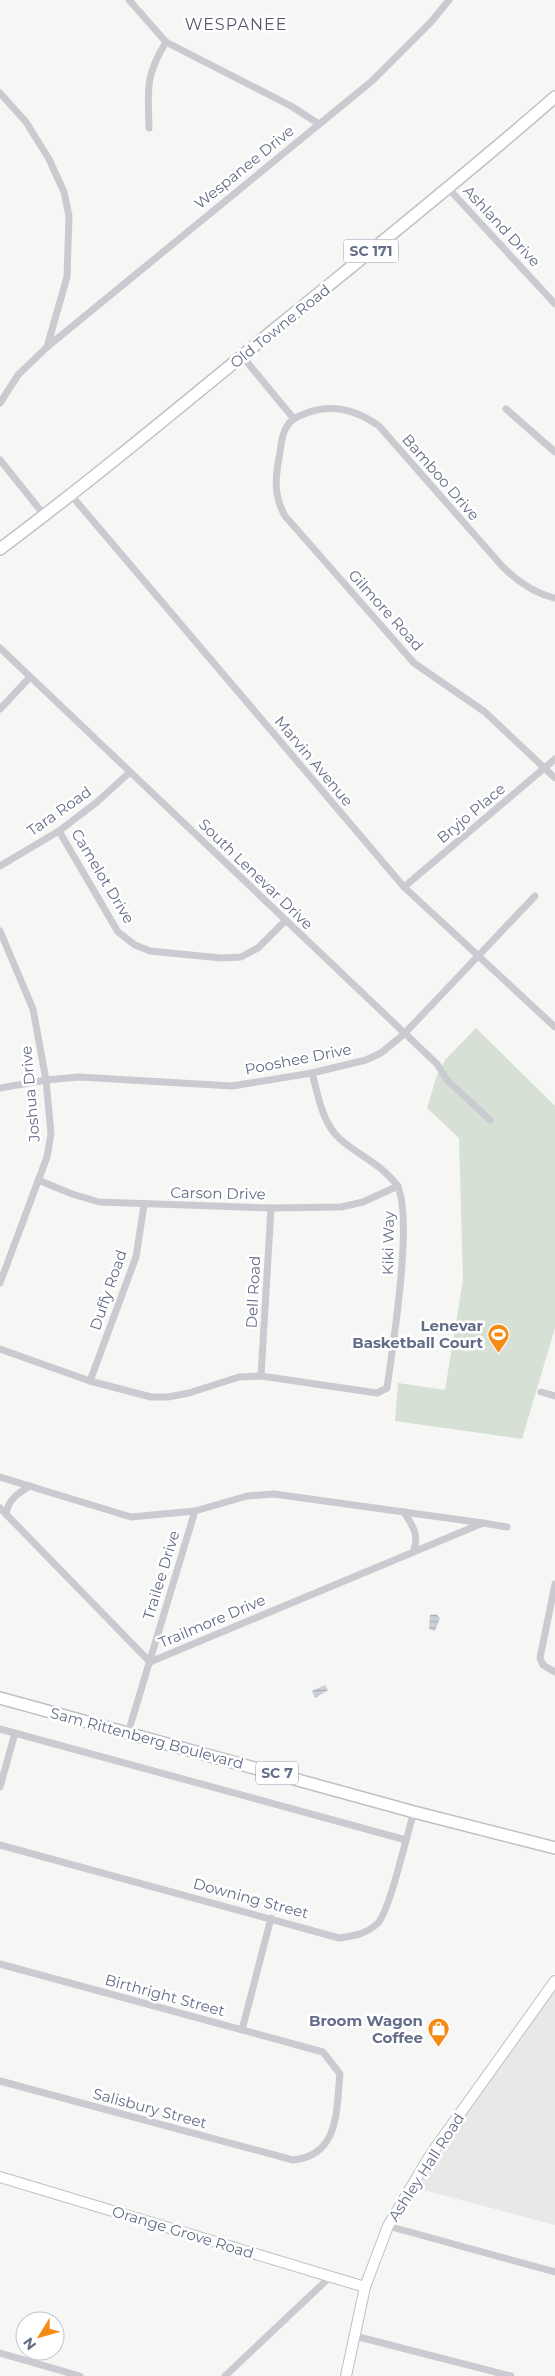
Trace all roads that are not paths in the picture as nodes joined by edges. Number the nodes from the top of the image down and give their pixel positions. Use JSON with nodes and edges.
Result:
{"nodes":[{"id":1,"x":129,"y":0,"type":"edge"},
{"id":2,"x":449,"y":0,"type":"edge"},
{"id":3,"x":166,"y":42,"type":"junction"},
{"id":4,"x":0,"y":93,"type":"edge"},
{"id":5,"x":555,"y":97,"type":"edge"},
{"id":6,"x":319,"y":124,"type":"junction"},
{"id":7,"x":149,"y":128,"type":"dead end"},
{"id":8,"x":448,"y":188,"type":"junction"},
{"id":9,"x":555,"y":304,"type":"edge"},
{"id":10,"x":47,"y":346,"type":"junction"},
{"id":11,"x":242,"y":356,"type":"junction"},
{"id":12,"x":0,"y":403,"type":"edge"},
{"id":13,"x":506,"y":408,"type":"dead end"},
{"id":14,"x":294,"y":418,"type":"junction"},
{"id":15,"x":555,"y":452,"type":"edge"},
{"id":16,"x":0,"y":460,"type":"edge"},
{"id":17,"x":71,"y":495,"type":"junction"},
{"id":18,"x":45,"y":516,"type":"junction"},
{"id":19,"x":0,"y":549,"type":"edge"},
{"id":20,"x":555,"y":598,"type":"edge"},
{"id":21,"x":0,"y":648,"type":"edge"},
{"id":22,"x":30,"y":677,"type":"junction"},
{"id":23,"x":0,"y":709,"type":"edge"},
{"id":24,"x":555,"y":759,"type":"edge"},
{"id":25,"x":545,"y":768,"type":"junction"},
{"id":26,"x":130,"y":772,"type":"junction"},
{"id":27,"x":555,"y":778,"type":"edge"},
{"id":28,"x":59,"y":831,"type":"junction"},
{"id":29,"x":0,"y":866,"type":"edge"},
{"id":30,"x":404,"y":887,"type":"junction"},
{"id":31,"x":535,"y":896,"type":"dead end"},
{"id":32,"x":286,"y":921,"type":"junction"},
{"id":33,"x":0,"y":931,"type":"edge"},
{"id":34,"x":480,"y":956,"type":"junction"},
{"id":35,"x":555,"y":1027,"type":"edge"},
{"id":36,"x":404,"y":1034,"type":"junction"},
{"id":37,"x":312,"y":1073,"type":"junction"},
{"id":38,"x":46,"y":1080,"type":"junction"},
{"id":39,"x":0,"y":1088,"type":"edge"},
{"id":40,"x":490,"y":1120,"type":"dead end"},
{"id":41,"x":38,"y":1180,"type":"junction"},
{"id":42,"x":398,"y":1186,"type":"junction"},
{"id":43,"x":144,"y":1205,"type":"junction"},
{"id":44,"x":271,"y":1208,"type":"junction"},
{"id":45,"x":0,"y":1283,"type":"edge"},
{"id":46,"x":0,"y":1349,"type":"edge"},
{"id":47,"x":261,"y":1376,"type":"junction"},
{"id":48,"x":90,"y":1381,"type":"junction"},
{"id":49,"x":541,"y":1392,"type":"dead end"},
{"id":50,"x":555,"y":1396,"type":"edge"},
{"id":51,"x":0,"y":1477,"type":"edge"},
{"id":52,"x":30,"y":1486,"type":"junction"},
{"id":53,"x":0,"y":1508,"type":"edge"},
{"id":54,"x":195,"y":1511,"type":"junction"},
{"id":55,"x":404,"y":1512,"type":"junction"},
{"id":56,"x":6,"y":1514,"type":"junction"},
{"id":57,"x":483,"y":1523,"type":"junction"},
{"id":58,"x":507,"y":1527,"type":"dead end"},
{"id":59,"x":414,"y":1552,"type":"junction"},
{"id":60,"x":555,"y":1584,"type":"edge"},
{"id":61,"x":150,"y":1662,"type":"junction"},
{"id":62,"x":555,"y":1672,"type":"edge"},
{"id":63,"x":0,"y":1698,"type":"edge"},
{"id":64,"x":0,"y":1729,"type":"edge"},
{"id":65,"x":128,"y":1732,"type":"junction"},
{"id":66,"x":15,"y":1733,"type":"junction"},
{"id":67,"x":0,"y":1787,"type":"edge"},
{"id":68,"x":414,"y":1812,"type":"junction"},
{"id":69,"x":406,"y":1840,"type":"junction"},
{"id":70,"x":0,"y":1845,"type":"edge"},
{"id":71,"x":555,"y":1848,"type":"edge"},
{"id":72,"x":271,"y":1918,"type":"junction"},
{"id":73,"x":0,"y":1964,"type":"edge"},
{"id":74,"x":555,"y":1981,"type":"edge"},
{"id":75,"x":242,"y":2030,"type":"junction"},
{"id":76,"x":0,"y":2081,"type":"edge"},
{"id":77,"x":293,"y":2160,"type":"joint"},
{"id":78,"x":0,"y":2177,"type":"edge"},
{"id":79,"x":388,"y":2226,"type":"junction"},
{"id":80,"x":555,"y":2272,"type":"edge"},
{"id":81,"x":331,"y":2276,"type":"junction"},
{"id":82,"x":365,"y":2287,"type":"junction"},
{"id":83,"x":355,"y":2336,"type":"junction"},
{"id":84,"x":0,"y":2353,"type":"edge"},
{"id":85,"x":80,"y":2376,"type":"edge"},
{"id":86,"x":225,"y":2376,"type":"edge"},
{"id":87,"x":346,"y":2376,"type":"edge"},
{"id":88,"x":511,"y":2376,"type":"edge"}],
"edges":[{"from":1,"to":3,"type":"street"},
{"from":2,"to":6,"type":"street","name":"Wespanee Drive"},
{"from":3,"to":6,"type":"street"},
{"from":3,"to":7,"type":"street"},
{"from":4,"to":10,"type":"street"},
{"from":5,"to":8,"type":"main road","name":"Old Towne Road","number":"SC 171"},
{"from":6,"to":10,"type":"street","name":"Wespanee Drive"},
{"from":8,"to":9,"type":"street","name":"Ashland Drive"},
{"from":8,"to":11,"type":"main road","name":"Old Towne Road","number":"SC 171"},
{"from":10,"to":12,"type":"street","name":"Wespanee Drive"},
{"from":11,"to":14,"type":"street"},
{"from":11,"to":17,"type":"main road","name":"Old Towne Road","number":"SC 171"},
{"from":13,"to":15,"type":"street"},
{"from":14,"to":20,"type":"street","name":"Bamboo Drive"},
{"from":14,"to":25,"type":"street","name":"Gilmore Road"},
{"from":16,"to":18,"type":"street"},
{"from":17,"to":18,"type":"main road","name":"Old Towne Road","number":"SC 171"},
{"from":17,"to":30,"type":"street","name":"Marvin Avenue"},
{"from":18,"to":19,"type":"main road","name":"Old Towne Road","number":"SC 171"},
{"from":21,"to":22,"type":"street","name":"South Lenevar Drive"},
{"from":22,"to":23,"type":"street"},
{"from":22,"to":26,"type":"street","name":"South Lenevar Drive"},
{"from":24,"to":25,"type":"street","name":"Bryjo Place"},
{"from":25,"to":27,"type":"street","name":"Gilmore Road"},
{"from":25,"to":30,"type":"street","name":"Bryjo Place"},
{"from":26,"to":28,"type":"street","name":"Tara Road"},
{"from":26,"to":32,"type":"street","name":"South Lenevar Drive"},
{"from":28,"to":29,"type":"street","name":"Tara Road"},
{"from":28,"to":32,"type":"street","name":"Camelot Drive"},
{"from":30,"to":34,"type":"street","name":"Marvin Avenue"},
{"from":31,"to":34,"type":"street","name":"Pooshee Drive"},
{"from":32,"to":36,"type":"street","name":"South Lenevar Drive"},
{"from":33,"to":38,"type":"street","name":"Joshua Drive"},
{"from":34,"to":35,"type":"street","name":"Marvin Avenue"},
{"from":34,"to":36,"type":"street","name":"Pooshee Drive"},
{"from":36,"to":37,"type":"street","name":"Pooshee Drive"},
{"from":36,"to":40,"type":"street","name":"South Lenevar Drive"},
{"from":37,"to":38,"type":"street","name":"Pooshee Drive"},
{"from":37,"to":42,"type":"street","name":"Kiki Way"},
{"from":38,"to":39,"type":"street","name":"Pooshee Drive"},
{"from":38,"to":41,"type":"street","name":"Joshua Drive"},
{"from":41,"to":43,"type":"street","name":"Carson Drive"},
{"from":41,"to":45,"type":"street","name":"Joshua Drive"},
{"from":42,"to":44,"type":"street","name":"Carson Drive"},
{"from":42,"to":47,"type":"street","name":"Kiki Way"},
{"from":43,"to":44,"type":"street","name":"Carson Drive"},
{"from":43,"to":48,"type":"street","name":"Duffy Road"},
{"from":44,"to":47,"type":"street","name":"Dell Road"},
{"from":46,"to":48,"type":"street"},
{"from":47,"to":48,"type":"street"},
{"from":49,"to":50,"type":"street"},
{"from":51,"to":52,"type":"street"},
{"from":52,"to":54,"type":"street"},
{"from":52,"to":56,"type":"street"},
{"from":53,"to":56,"type":"street","name":"Trailmore Drive"},
{"from":54,"to":55,"type":"street"},
{"from":54,"to":61,"type":"street","name":"Trailee Drive"},
{"from":55,"to":57,"type":"street"},
{"from":55,"to":59,"type":"street"},
{"from":56,"to":61,"type":"street","name":"Trailmore Drive"},
{"from":57,"to":58,"type":"street"},
{"from":57,"to":59,"type":"street","name":"Trailmore Drive"},
{"from":59,"to":61,"type":"street","name":"Trailmore Drive"},
{"from":60,"to":62,"type":"street"},
{"from":61,"to":65,"type":"street","name":"Trailee Drive"},
{"from":63,"to":65,"type":"main road","name":"Sam Rittenberg Boulevard","number":"SC 7"},
{"from":64,"to":66,"type":"street"},
{"from":65,"to":68,"type":"main road","name":"Sam Rittenberg Boulevard","number":"SC 7"},
{"from":66,"to":67,"type":"street"},
{"from":66,"to":69,"type":"street"},
{"from":68,"to":69,"type":"street","name":"Downing Street"},
{"from":68,"to":71,"type":"main road","name":"Sam Rittenberg Boulevard","number":"SC 7"},
{"from":69,"to":72,"type":"street","name":"Downing Street"},
{"from":70,"to":72,"type":"street","name":"Downing Street"},
{"from":72,"to":75,"type":"street"},
{"from":73,"to":75,"type":"street","name":"Birthright Street"},
{"from":74,"to":79,"type":"street","name":"Ashley Hall Road"},
{"from":75,"to":77,"type":"street","name":"Birthright Street"},
{"from":76,"to":77,"type":"street","name":"Salisbury Street"},
{"from":78,"to":81,"type":"street","name":"Orange Grove Road"},
{"from":79,"to":80,"type":"street"},
{"from":79,"to":82,"type":"street","name":"Ashley Hall Road"},
{"from":81,"to":82,"type":"street","name":"Orange Grove Road"},
{"from":81,"to":86,"type":"street"},
{"from":82,"to":83,"type":"street","name":"Ashley Hall Road"},
{"from":83,"to":87,"type":"street","name":"Ashley Hall Road"},
{"from":83,"to":88,"type":"street"},
{"from":84,"to":85,"type":"street"}]}
